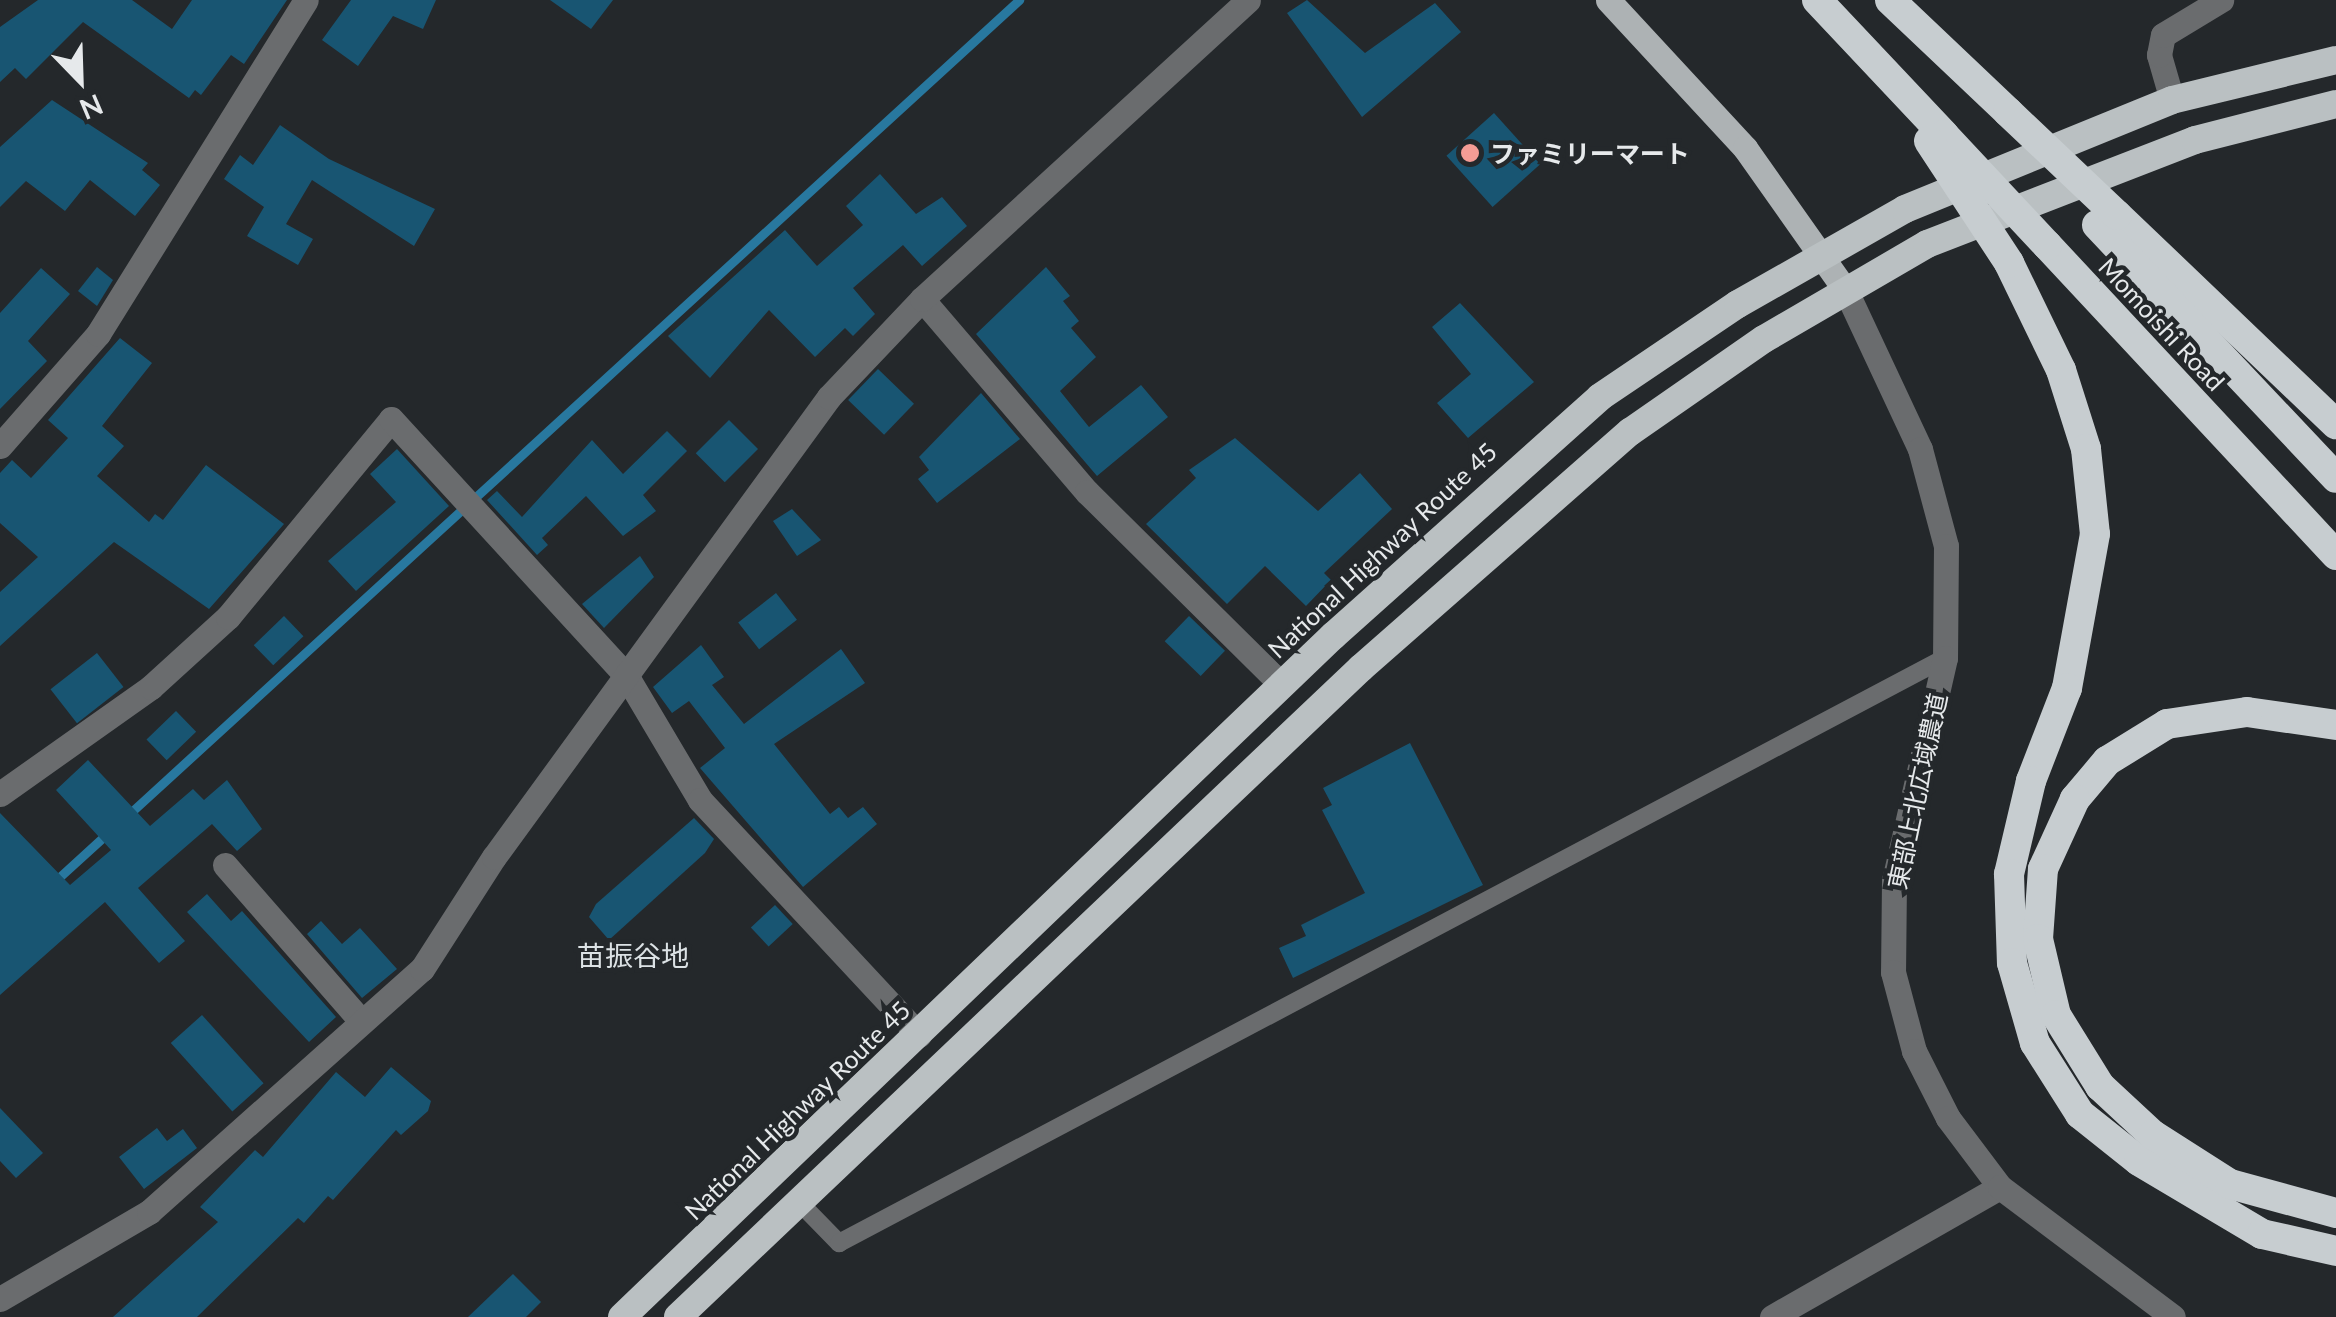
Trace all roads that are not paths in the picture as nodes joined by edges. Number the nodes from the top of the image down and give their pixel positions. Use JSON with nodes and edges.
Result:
{"nodes":[{"id":1,"x":306,"y":0,"type":"edge"},
{"id":2,"x":1248,"y":0,"type":"edge"},
{"id":3,"x":1608,"y":0,"type":"edge"},
{"id":4,"x":1817,"y":0,"type":"edge"},
{"id":5,"x":1887,"y":0,"type":"edge"},
{"id":6,"x":2221,"y":0,"type":"edge"},
{"id":7,"x":2336,"y":60,"type":"edge"},
{"id":8,"x":2172,"y":100,"type":"junction"},
{"id":9,"x":2336,"y":104,"type":"edge"},
{"id":10,"x":1936,"y":138,"type":"junction"},
{"id":11,"x":2107,"y":220,"type":"junction"},
{"id":12,"x":1823,"y":253,"type":"junction"},
{"id":13,"x":1846,"y":291,"type":"junction"},
{"id":14,"x":922,"y":299,"type":"junction"},
{"id":15,"x":2336,"y":424,"type":"edge"},
{"id":16,"x":0,"y":446,"type":"edge"},
{"id":17,"x":2336,"y":478,"type":"edge"},
{"id":18,"x":2336,"y":555,"type":"edge"},
{"id":19,"x":1945,"y":658,"type":"junction"},
{"id":20,"x":627,"y":678,"type":"junction"},
{"id":21,"x":1282,"y":685,"type":"junction"},
{"id":22,"x":2336,"y":726,"type":"edge"},
{"id":23,"x":0,"y":794,"type":"edge"},
{"id":24,"x":226,"y":864,"type":"dead end"},
{"id":25,"x":361,"y":1020,"type":"junction"},
{"id":26,"x":919,"y":1035,"type":"junction"},
{"id":27,"x":2000,"y":1187,"type":"junction"},
{"id":28,"x":798,"y":1201,"type":"junction"},
{"id":29,"x":2336,"y":1213,"type":"edge"},
{"id":30,"x":2336,"y":1251,"type":"edge"},
{"id":31,"x":0,"y":1299,"type":"edge"},
{"id":32,"x":622,"y":1317,"type":"edge"},
{"id":33,"x":678,"y":1317,"type":"edge"},
{"id":34,"x":1772,"y":1317,"type":"edge"},
{"id":35,"x":2173,"y":1317,"type":"edge"}],
"edges":[{"from":1,"to":16,"type":"street"},
{"from":2,"to":14,"type":"street"},
{"from":3,"to":12,"type":"main road"},
{"from":4,"to":10,"type":"highway"},
{"from":5,"to":11,"type":"highway","bridge":true},
{"from":6,"to":8,"type":"street"},
{"from":7,"to":8,"type":"highway","name":"National Highway Route 45"},
{"from":8,"to":12,"type":"highway","name":"National Highway Route 45"},
{"from":9,"to":13,"type":"highway"},
{"from":10,"to":18,"type":"highway","name":"Momoishi Road","bridge":true},
{"from":10,"to":30,"type":"highway","bridge":true},
{"from":11,"to":15,"type":"highway"},
{"from":11,"to":17,"type":"highway","name":"Momoishi Road"},
{"from":12,"to":13,"type":"main road"},
{"from":12,"to":21,"type":"highway","name":"National Highway Route 45"},
{"from":13,"to":19,"type":"street","name":"東部上北広域農道"},
{"from":13,"to":28,"type":"highway"},
{"from":14,"to":20,"type":"street"},
{"from":14,"to":21,"type":"street"},
{"from":19,"to":27,"type":"street","name":"東部上北広域農道"},
{"from":19,"to":28,"type":"lane"},
{"from":20,"to":23,"type":"street"},
{"from":20,"to":25,"type":"street"},
{"from":20,"to":26,"type":"street"},
{"from":21,"to":26,"type":"highway","name":"National Highway Route 45"},
{"from":22,"to":29,"type":"highway"},
{"from":24,"to":25,"type":"street"},
{"from":25,"to":31,"type":"street"},
{"from":26,"to":32,"type":"highway","name":"National Highway Route 45"},
{"from":27,"to":34,"type":"street"},
{"from":27,"to":35,"type":"street","name":"東部上北広域農道"},
{"from":28,"to":33,"type":"highway"}]}
